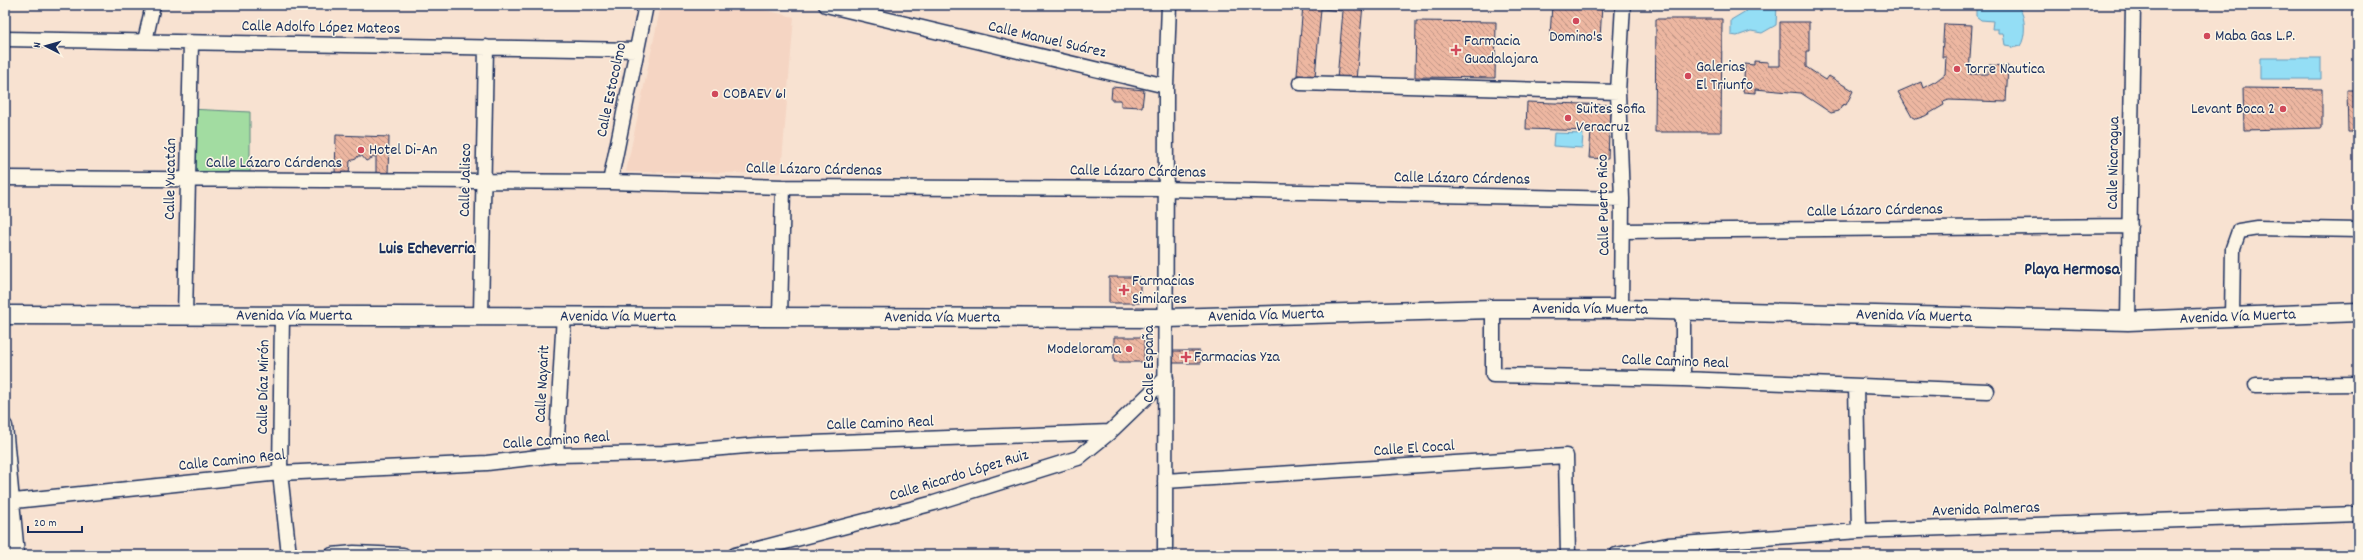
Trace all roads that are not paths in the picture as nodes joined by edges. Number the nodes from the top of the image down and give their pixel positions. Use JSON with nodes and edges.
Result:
{"nodes":[{"id":1,"x":152,"y":5,"type":"edge"},
{"id":2,"x":646,"y":5,"type":"edge"},
{"id":3,"x":826,"y":5,"type":"edge"},
{"id":4,"x":1169,"y":5,"type":"edge"},
{"id":5,"x":1622,"y":5,"type":"edge"},
{"id":6,"x":2133,"y":5,"type":"edge"},
{"id":7,"x":5,"y":39,"type":"edge"},
{"id":8,"x":145,"y":41,"type":"junction"},
{"id":9,"x":190,"y":44,"type":"junction"},
{"id":10,"x":486,"y":47,"type":"junction"},
{"id":11,"x":638,"y":50,"type":"junction"},
{"id":12,"x":1300,"y":83,"type":"dead end"},
{"id":13,"x":1166,"y":86,"type":"junction"},
{"id":14,"x":1618,"y":92,"type":"junction"},
{"id":15,"x":5,"y":178,"type":"edge"},
{"id":16,"x":188,"y":180,"type":"junction"},
{"id":17,"x":483,"y":181,"type":"junction"},
{"id":18,"x":610,"y":182,"type":"junction"},
{"id":19,"x":783,"y":187,"type":"junction"},
{"id":20,"x":1165,"y":189,"type":"junction"},
{"id":21,"x":1622,"y":199,"type":"junction"},
{"id":22,"x":2130,"y":226,"type":"junction"},
{"id":23,"x":2358,"y":230,"type":"edge"},
{"id":24,"x":1622,"y":231,"type":"junction"},
{"id":25,"x":1493,"y":309,"type":"junction"},
{"id":26,"x":1621,"y":309,"type":"junction"},
{"id":27,"x":1683,"y":310,"type":"junction"},
{"id":28,"x":2358,"y":312,"type":"edge"},
{"id":29,"x":5,"y":315,"type":"edge"},
{"id":30,"x":282,"y":315,"type":"junction"},
{"id":31,"x":481,"y":315,"type":"junction"},
{"id":32,"x":564,"y":315,"type":"junction"},
{"id":33,"x":185,"y":316,"type":"junction"},
{"id":34,"x":780,"y":317,"type":"junction"},
{"id":35,"x":2232,"y":317,"type":"junction"},
{"id":36,"x":1166,"y":318,"type":"junction"},
{"id":37,"x":2128,"y":321,"type":"junction"},
{"id":38,"x":1166,"y":378,"type":"junction"},
{"id":39,"x":1683,"y":379,"type":"junction"},
{"id":40,"x":2256,"y":384,"type":"dead end"},
{"id":41,"x":2358,"y":384,"type":"edge"},
{"id":42,"x":1856,"y":386,"type":"junction"},
{"id":43,"x":1987,"y":391,"type":"dead end"},
{"id":44,"x":1110,"y":432,"type":"junction"},
{"id":45,"x":5,"y":433,"type":"edge"},
{"id":46,"x":556,"y":455,"type":"junction"},
{"id":47,"x":280,"y":473,"type":"junction"},
{"id":48,"x":1165,"y":481,"type":"junction"},
{"id":49,"x":8,"y":501,"type":"edge"},
{"id":50,"x":2358,"y":514,"type":"edge"},
{"id":51,"x":1860,"y":531,"type":"junction"},
{"id":52,"x":17,"y":555,"type":"edge"},
{"id":53,"x":289,"y":555,"type":"edge"},
{"id":54,"x":332,"y":555,"type":"edge"},
{"id":55,"x":403,"y":555,"type":"edge"},
{"id":56,"x":735,"y":555,"type":"edge"},
{"id":57,"x":1166,"y":555,"type":"edge"},
{"id":58,"x":1568,"y":555,"type":"edge"},
{"id":59,"x":1616,"y":555,"type":"edge"}],
"edges":[{"from":1,"to":8,"type":"street"},
{"from":2,"to":11,"type":"street","name":"Calle Estocolmo"},
{"from":3,"to":13,"type":"street","name":"Calle Manuel Suárez"},
{"from":4,"to":13,"type":"street","name":"Calle España"},
{"from":5,"to":14,"type":"street","name":"Calle Puerto Rico"},
{"from":6,"to":22,"type":"street","name":"Calle Nicaragua"},
{"from":7,"to":8,"type":"street","name":"Calle Adolfo López Mateos"},
{"from":8,"to":9,"type":"street","name":"Calle Adolfo López Mateos"},
{"from":9,"to":10,"type":"street","name":"Calle Adolfo López Mateos"},
{"from":9,"to":16,"type":"street","name":"Calle Yucatán"},
{"from":10,"to":11,"type":"street","name":"Calle Adolfo López Mateos"},
{"from":10,"to":17,"type":"street","name":"Calle Jalisco"},
{"from":11,"to":18,"type":"street","name":"Calle Estocolmo"},
{"from":12,"to":14,"type":"street"},
{"from":13,"to":20,"type":"street","name":"Calle España"},
{"from":14,"to":21,"type":"street","name":"Calle Puerto Rico"},
{"from":15,"to":16,"type":"street","name":"Calle Lázaro Cárdenas"},
{"from":16,"to":17,"type":"street","name":"Calle Lázaro Cárdenas"},
{"from":16,"to":33,"type":"street","name":"Calle Yucatán"},
{"from":17,"to":18,"type":"street","name":"Calle Lázaro Cárdenas"},
{"from":17,"to":31,"type":"street","name":"Calle Jalisco"},
{"from":18,"to":19,"type":"street","name":"Calle Lázaro Cárdenas"},
{"from":19,"to":20,"type":"street","name":"Calle Lázaro Cárdenas"},
{"from":19,"to":34,"type":"street"},
{"from":20,"to":21,"type":"street","name":"Calle Lázaro Cárdenas"},
{"from":20,"to":36,"type":"street","name":"Calle España"},
{"from":21,"to":24,"type":"street","name":"Calle Puerto Rico"},
{"from":22,"to":24,"type":"street","name":"Calle Lázaro Cárdenas"},
{"from":22,"to":37,"type":"street","name":"Calle Nicaragua"},
{"from":23,"to":35,"type":"street"},
{"from":24,"to":26,"type":"street","name":"Calle Puerto Rico"},
{"from":25,"to":26,"type":"street","name":"Avenida Vía Muerta"},
{"from":25,"to":36,"type":"street","name":"Avenida Vía Muerta"},
{"from":25,"to":39,"type":"street","name":"Calle Camino Real"},
{"from":26,"to":27,"type":"street","name":"Avenida Vía Muerta"},
{"from":27,"to":37,"type":"street","name":"Avenida Vía Muerta"},
{"from":27,"to":39,"type":"street"},
{"from":28,"to":35,"type":"street","name":"Avenida Vía Muerta"},
{"from":29,"to":33,"type":"street","name":"Avenida Vía Muerta"},
{"from":30,"to":31,"type":"street","name":"Avenida Vía Muerta"},
{"from":30,"to":33,"type":"street","name":"Avenida Vía Muerta"},
{"from":30,"to":47,"type":"street","name":"Calle Díaz Mirón"},
{"from":31,"to":32,"type":"street","name":"Avenida Vía Muerta"},
{"from":32,"to":34,"type":"street","name":"Avenida Vía Muerta"},
{"from":32,"to":46,"type":"street","name":"Calle Nayarit"},
{"from":34,"to":36,"type":"street","name":"Avenida Vía Muerta"},
{"from":35,"to":37,"type":"street","name":"Avenida Vía Muerta"},
{"from":36,"to":38,"type":"street","name":"Calle España"},
{"from":38,"to":44,"type":"street","name":"Calle Ricardo López Ruiz"},
{"from":38,"to":48,"type":"street","name":"Calle España"},
{"from":39,"to":42,"type":"street","name":"Calle Camino Real"},
{"from":40,"to":41,"type":"street"},
{"from":42,"to":43,"type":"street","name":"Calle Camino Real"},
{"from":42,"to":51,"type":"street"},
{"from":44,"to":46,"type":"street","name":"Calle Camino Real"},
{"from":44,"to":56,"type":"street","name":"Calle Ricardo López Ruiz"},
{"from":45,"to":49,"type":"street"},
{"from":46,"to":47,"type":"street","name":"Calle Camino Real"},
{"from":47,"to":49,"type":"street","name":"Calle Camino Real"},
{"from":47,"to":53,"type":"street","name":"Calle Díaz Mirón"},
{"from":48,"to":57,"type":"street","name":"Calle España"},
{"from":48,"to":58,"type":"street","name":"Calle El Cocal"},
{"from":49,"to":52,"type":"street"},
{"from":50,"to":51,"type":"street","name":"Avenida Palmeras"},
{"from":51,"to":59,"type":"street","name":"Avenida Palmeras"},
{"from":54,"to":55,"type":"street"}]}
